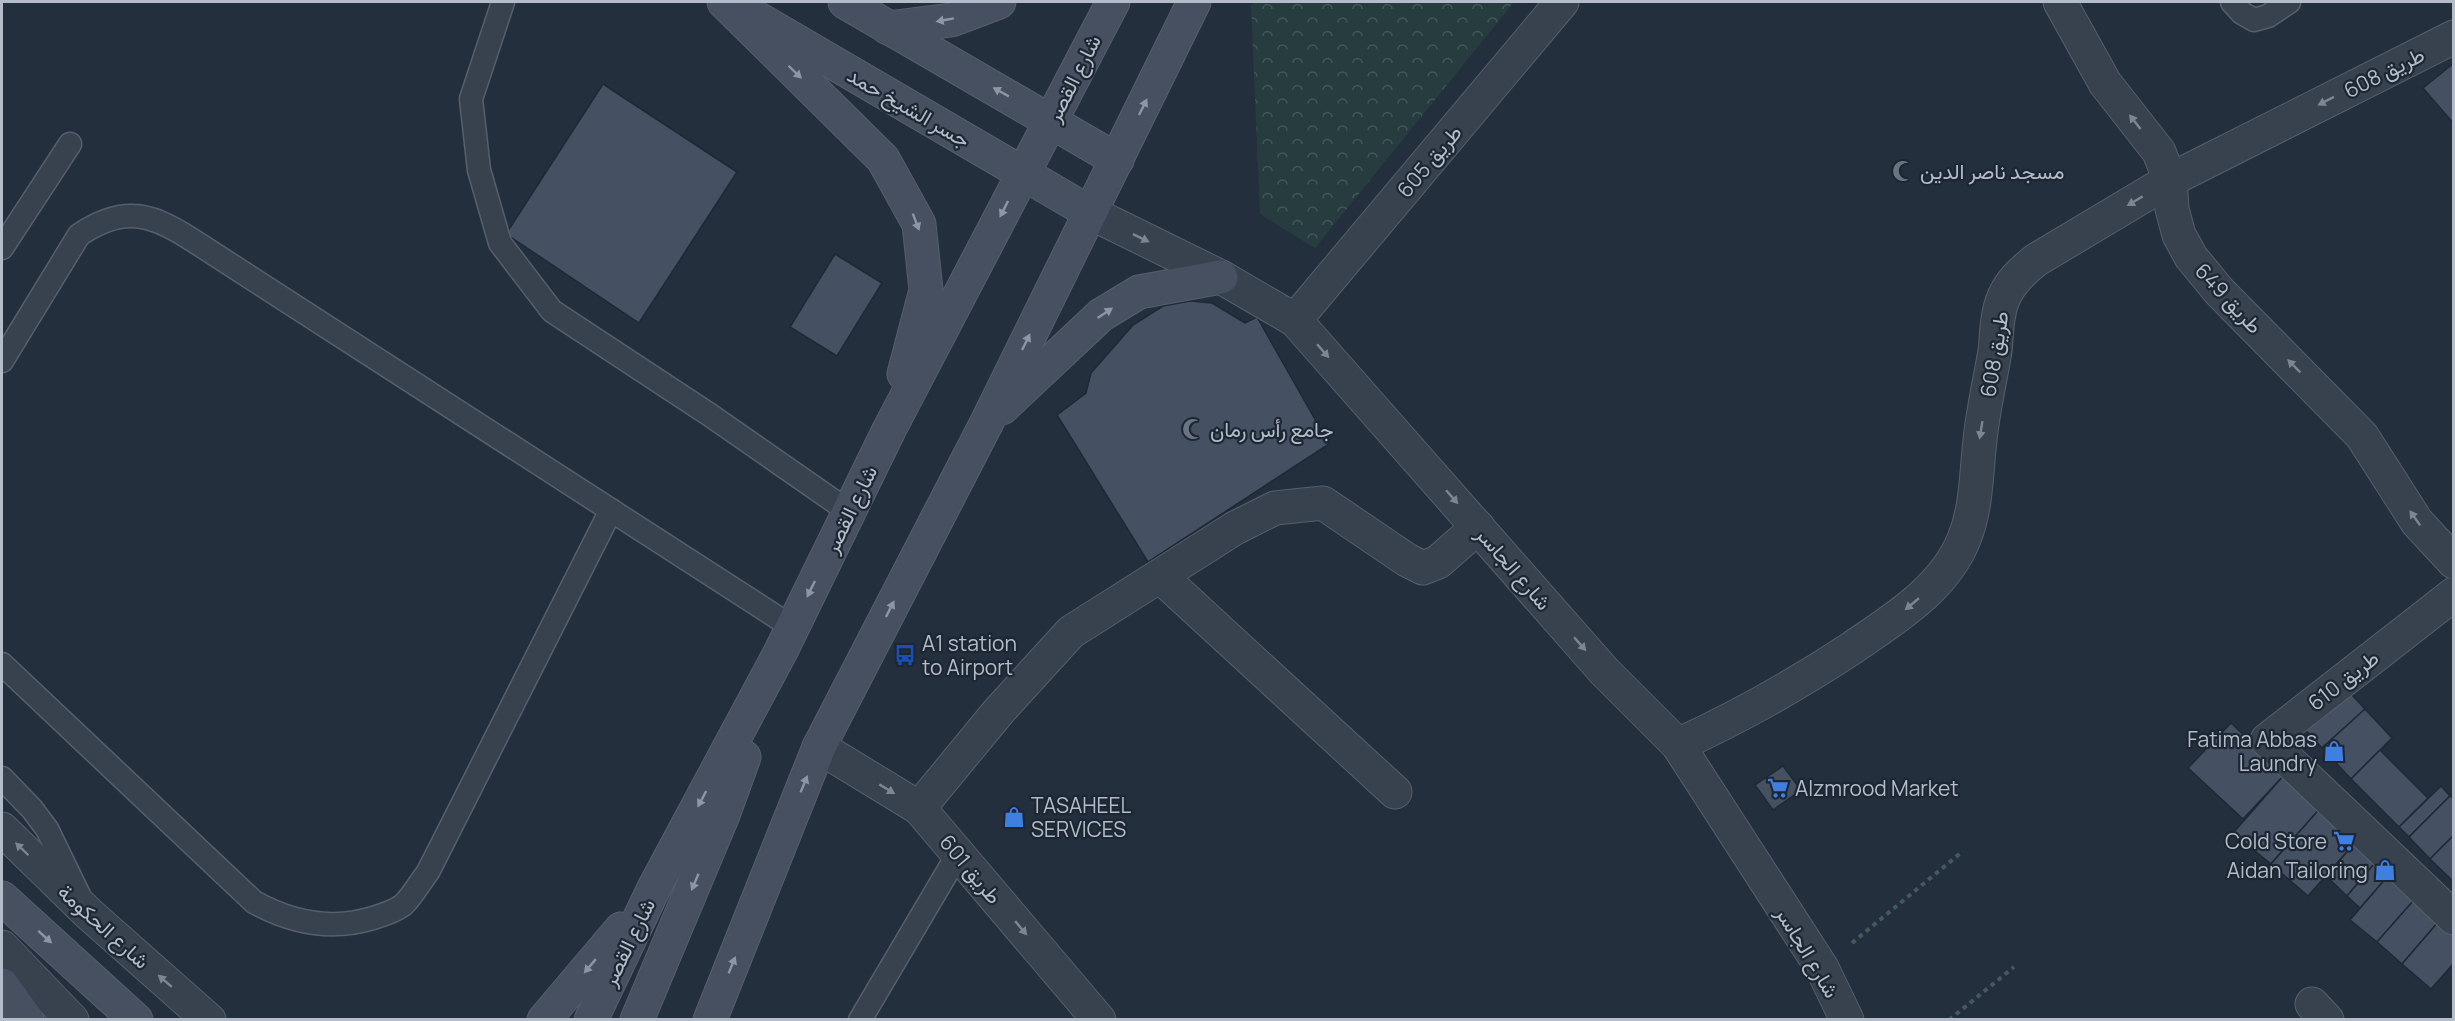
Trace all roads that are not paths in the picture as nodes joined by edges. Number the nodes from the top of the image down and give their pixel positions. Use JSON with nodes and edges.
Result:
{"nodes":[{"id":1,"x":503,"y":2,"type":"edge"},
{"id":2,"x":723,"y":2,"type":"edge"},
{"id":3,"x":729,"y":2,"type":"edge"},
{"id":4,"x":845,"y":2,"type":"edge"},
{"id":5,"x":999,"y":2,"type":"edge"},
{"id":6,"x":1113,"y":2,"type":"edge"},
{"id":7,"x":1194,"y":2,"type":"edge"},
{"id":8,"x":1562,"y":2,"type":"edge"},
{"id":9,"x":2060,"y":2,"type":"edge"},
{"id":10,"x":2232,"y":2,"type":"edge"},
{"id":11,"x":2289,"y":2,"type":"edge"},
{"id":12,"x":888,"y":28,"type":"junction"},
{"id":13,"x":2454,"y":37,"type":"edge"},
{"id":14,"x":1052,"y":120,"type":"junction"},
{"id":15,"x":70,"y":144,"type":"dead end"},
{"id":16,"x":1118,"y":160,"type":"junction"},
{"id":17,"x":1023,"y":173,"type":"junction"},
{"id":18,"x":2170,"y":180,"type":"junction"},
{"id":19,"x":1089,"y":212,"type":"junction"},
{"id":20,"x":2,"y":248,"type":"edge"},
{"id":21,"x":1221,"y":277,"type":"junction"},
{"id":22,"x":1295,"y":320,"type":"junction"},
{"id":23,"x":2,"y":361,"type":"edge"},
{"id":24,"x":986,"y":424,"type":"junction"},
{"id":25,"x":889,"y":430,"type":"junction"},
{"id":26,"x":611,"y":510,"type":"junction"},
{"id":27,"x":848,"y":511,"type":"junction"},
{"id":28,"x":1478,"y":527,"type":"junction"},
{"id":29,"x":2454,"y":562,"type":"edge"},
{"id":30,"x":1160,"y":576,"type":"junction"},
{"id":31,"x":2454,"y":594,"type":"edge"},
{"id":32,"x":787,"y":639,"type":"junction"},
{"id":33,"x":2,"y":664,"type":"edge"},
{"id":34,"x":1678,"y":745,"type":"junction"},
{"id":35,"x":819,"y":747,"type":"junction"},
{"id":36,"x":2,"y":778,"type":"edge"},
{"id":37,"x":1395,"y":792,"type":"dead end"},
{"id":38,"x":919,"y":808,"type":"junction"},
{"id":39,"x":2,"y":829,"type":"edge"},
{"id":40,"x":958,"y":854,"type":"junction"},
{"id":41,"x":654,"y":888,"type":"junction"},
{"id":42,"x":2,"y":898,"type":"edge"},
{"id":43,"x":88,"y":913,"type":"junction"},
{"id":44,"x":2454,"y":918,"type":"edge"},
{"id":45,"x":2,"y":947,"type":"edge"},
{"id":46,"x":2,"y":985,"type":"edge"},
{"id":47,"x":27,"y":1020,"type":"edge"},
{"id":48,"x":72,"y":1020,"type":"edge"},
{"id":49,"x":136,"y":1020,"type":"edge"},
{"id":50,"x":209,"y":1020,"type":"edge"},
{"id":51,"x":544,"y":1020,"type":"edge"},
{"id":52,"x":591,"y":1020,"type":"edge"},
{"id":53,"x":638,"y":1020,"type":"edge"},
{"id":54,"x":711,"y":1020,"type":"edge"},
{"id":55,"x":860,"y":1020,"type":"edge"},
{"id":56,"x":1099,"y":1020,"type":"edge"},
{"id":57,"x":1847,"y":1020,"type":"edge"}],
"edges":[{"from":1,"to":27,"type":"lane"},
{"from":2,"to":25,"type":"main road","one_way":true},
{"from":3,"to":17,"type":"main road","name":"جسر الشيخ حمد"},
{"from":4,"to":12,"type":"main road"},
{"from":5,"to":12,"type":"main road","one_way":true},
{"from":6,"to":14,"type":"main road","name":"شارع القصر"},
{"from":16,"to":7,"type":"main road","one_way":true},
{"from":8,"to":22,"type":"street","name":"طريق 605"},
{"from":18,"to":9,"type":"street","name":"طريق 649","one_way":true},
{"from":10,"to":11,"type":"lane"},
{"from":14,"to":12,"type":"main road","one_way":true},
{"from":13,"to":18,"type":"street","name":"طريق 608","one_way":true},
{"from":14,"to":16,"type":"main road"},
{"from":14,"to":17,"type":"main road","name":"شارع القصر"},
{"from":15,"to":20,"type":"lane"},
{"from":16,"to":19,"type":"main road"},
{"from":17,"to":19,"type":"main road","name":"جسر الشيخ حمد"},
{"from":17,"to":25,"type":"main road","name":"شارع القصر","one_way":true},
{"from":29,"to":18,"type":"street","name":"طريق 649","one_way":true},
{"from":18,"to":34,"type":"street","name":"طريق 608","one_way":true},
{"from":19,"to":21,"type":"street","name":"شارع الجاسر","one_way":true},
{"from":24,"to":19,"type":"main road","one_way":true},
{"from":21,"to":22,"type":"street","name":"شارع الجاسر"},
{"from":24,"to":21,"type":"main road","one_way":true},
{"from":22,"to":28,"type":"street","name":"شارع الجاسر","one_way":true},
{"from":23,"to":26,"type":"lane"},
{"from":35,"to":24,"type":"main road","one_way":true},
{"from":25,"to":27,"type":"main road","name":"شارع القصر"},
{"from":26,"to":32,"type":"lane"},
{"from":26,"to":33,"type":"lane"},
{"from":27,"to":32,"type":"main road","name":"شارع القصر","one_way":true},
{"from":28,"to":30,"type":"street"},
{"from":28,"to":34,"type":"street","name":"شارع الجاسر","one_way":true},
{"from":30,"to":37,"type":"street"},
{"from":30,"to":38,"type":"street"},
{"from":31,"to":44,"type":"street","name":"طريق 610"},
{"from":32,"to":41,"type":"main road","name":"شارع القصر","one_way":true},
{"from":32,"to":53,"type":"main road","one_way":true},
{"from":34,"to":57,"type":"street","name":"شارع الجاسر"},
{"from":35,"to":38,"type":"street","name":"طريق 601","one_way":true},
{"from":54,"to":35,"type":"main road","one_way":true},
{"from":36,"to":43,"type":"lane"},
{"from":38,"to":40,"type":"street","name":"طريق 601"},
{"from":43,"to":39,"type":"street","name":"شارع الحكومة","one_way":true},
{"from":40,"to":55,"type":"lane"},
{"from":40,"to":56,"type":"street","name":"طريق 601","one_way":true},
{"from":41,"to":51,"type":"main road","one_way":true},
{"from":41,"to":52,"type":"main road","name":"شارع القصر"},
{"from":42,"to":49,"type":"main road","one_way":true},
{"from":50,"to":43,"type":"street","name":"شارع الحكومة","one_way":true},
{"from":45,"to":48,"type":"street"},
{"from":46,"to":47,"type":"main road"}]}
